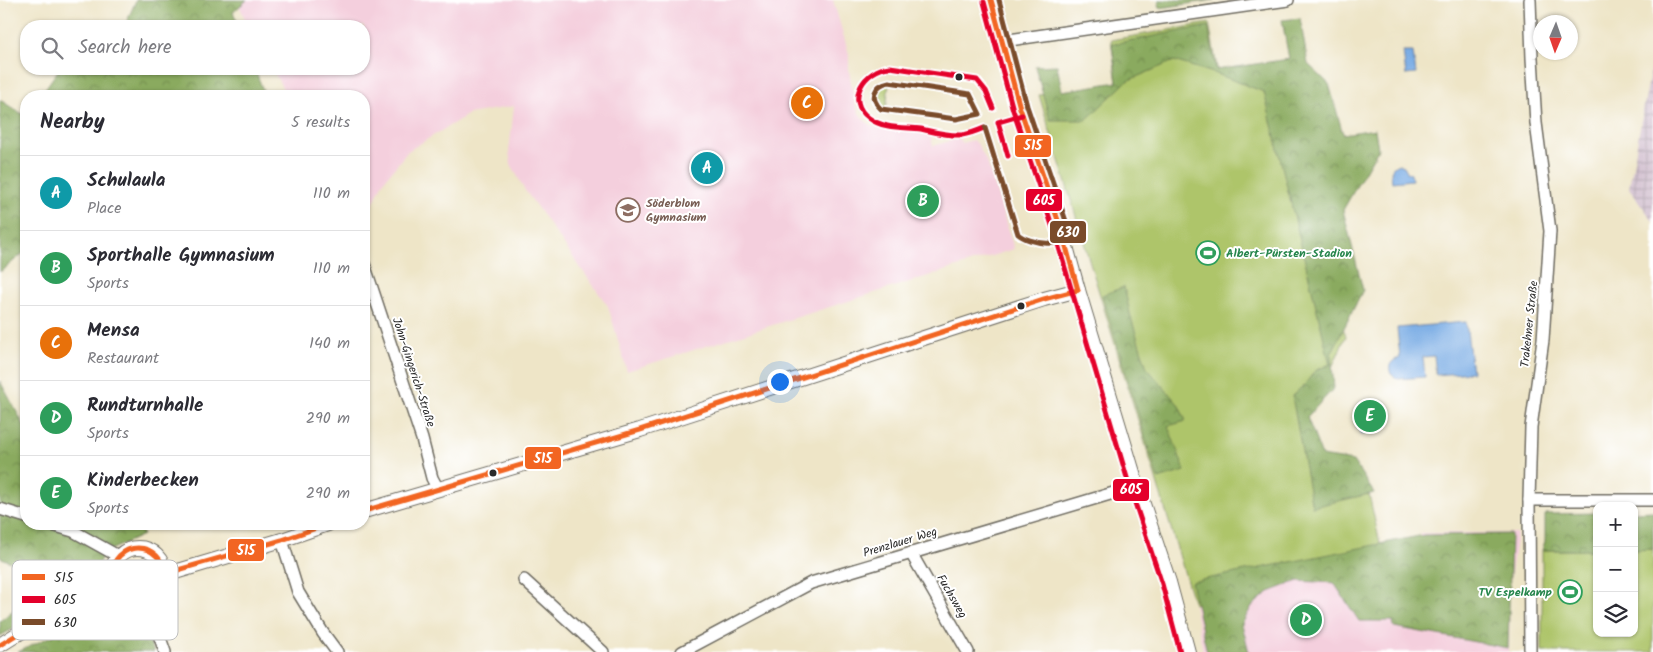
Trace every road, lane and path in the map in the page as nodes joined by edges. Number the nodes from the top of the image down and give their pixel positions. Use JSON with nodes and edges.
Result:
{"nodes":[{"id":1,"x":991,"y":0,"type":"edge"},
{"id":2,"x":1288,"y":0,"type":"edge"},
{"id":3,"x":1530,"y":0,"type":"edge"},
{"id":4,"x":1002,"y":41,"type":"junction"},
{"id":5,"x":370,"y":282,"type":"edge"},
{"id":6,"x":1078,"y":290,"type":"junction"},
{"id":7,"x":1137,"y":486,"type":"junction"},
{"id":8,"x":438,"y":490,"type":"junction"},
{"id":9,"x":1529,"y":500,"type":"junction"},
{"id":10,"x":1653,"y":500,"type":"edge"},
{"id":11,"x":0,"y":509,"type":"edge"},
{"id":12,"x":370,"y":510,"type":"edge"},
{"id":13,"x":20,"y":515,"type":"edge"},
{"id":14,"x":70,"y":530,"type":"edge"},
{"id":15,"x":311,"y":530,"type":"edge"},
{"id":16,"x":282,"y":540,"type":"junction"},
{"id":17,"x":911,"y":553,"type":"junction"},
{"id":18,"x":118,"y":556,"type":"junction"},
{"id":19,"x":116,"y":560,"type":"edge"},
{"id":20,"x":159,"y":560,"type":"edge"},
{"id":21,"x":178,"y":571,"type":"edge"},
{"id":22,"x":524,"y":580,"type":"dead end"},
{"id":23,"x":12,"y":638,"type":"edge"},
{"id":24,"x":161,"y":640,"type":"edge"},
{"id":25,"x":0,"y":645,"type":"edge"},
{"id":26,"x":165,"y":652,"type":"edge"},
{"id":27,"x":337,"y":652,"type":"edge"},
{"id":28,"x":604,"y":652,"type":"edge"},
{"id":29,"x":682,"y":652,"type":"edge"},
{"id":30,"x":968,"y":652,"type":"edge"},
{"id":31,"x":1188,"y":652,"type":"edge"},
{"id":32,"x":1530,"y":652,"type":"edge"}],
"edges":[{"from":1,"to":4,"type":"street"},
{"from":2,"to":4,"type":"street"},
{"from":3,"to":9,"type":"street","name":"Trakehner Straße"},
{"from":4,"to":6,"type":"street"},
{"from":5,"to":8,"type":"street","name":"John-Gingerich-Straße"},
{"from":6,"to":7,"type":"street"},
{"from":6,"to":8,"type":"street"},
{"from":7,"to":17,"type":"street","name":"Prenzlauer Weg"},
{"from":7,"to":31,"type":"street"},
{"from":8,"to":12,"type":"street"},
{"from":9,"to":10,"type":"street"},
{"from":9,"to":32,"type":"street","name":"Trakehner Straße"},
{"from":11,"to":13,"type":"street"},
{"from":14,"to":18,"type":"street"},
{"from":15,"to":16,"type":"street"},
{"from":16,"to":21,"type":"street"},
{"from":16,"to":27,"type":"street"},
{"from":17,"to":29,"type":"street","name":"Prenzlauer Weg"},
{"from":17,"to":30,"type":"street","name":"Fuchsweg"},
{"from":18,"to":19,"type":"street"},
{"from":18,"to":20,"type":"street"},
{"from":22,"to":28,"type":"street"},
{"from":23,"to":25,"type":"street"},
{"from":24,"to":26,"type":"street"}]}
